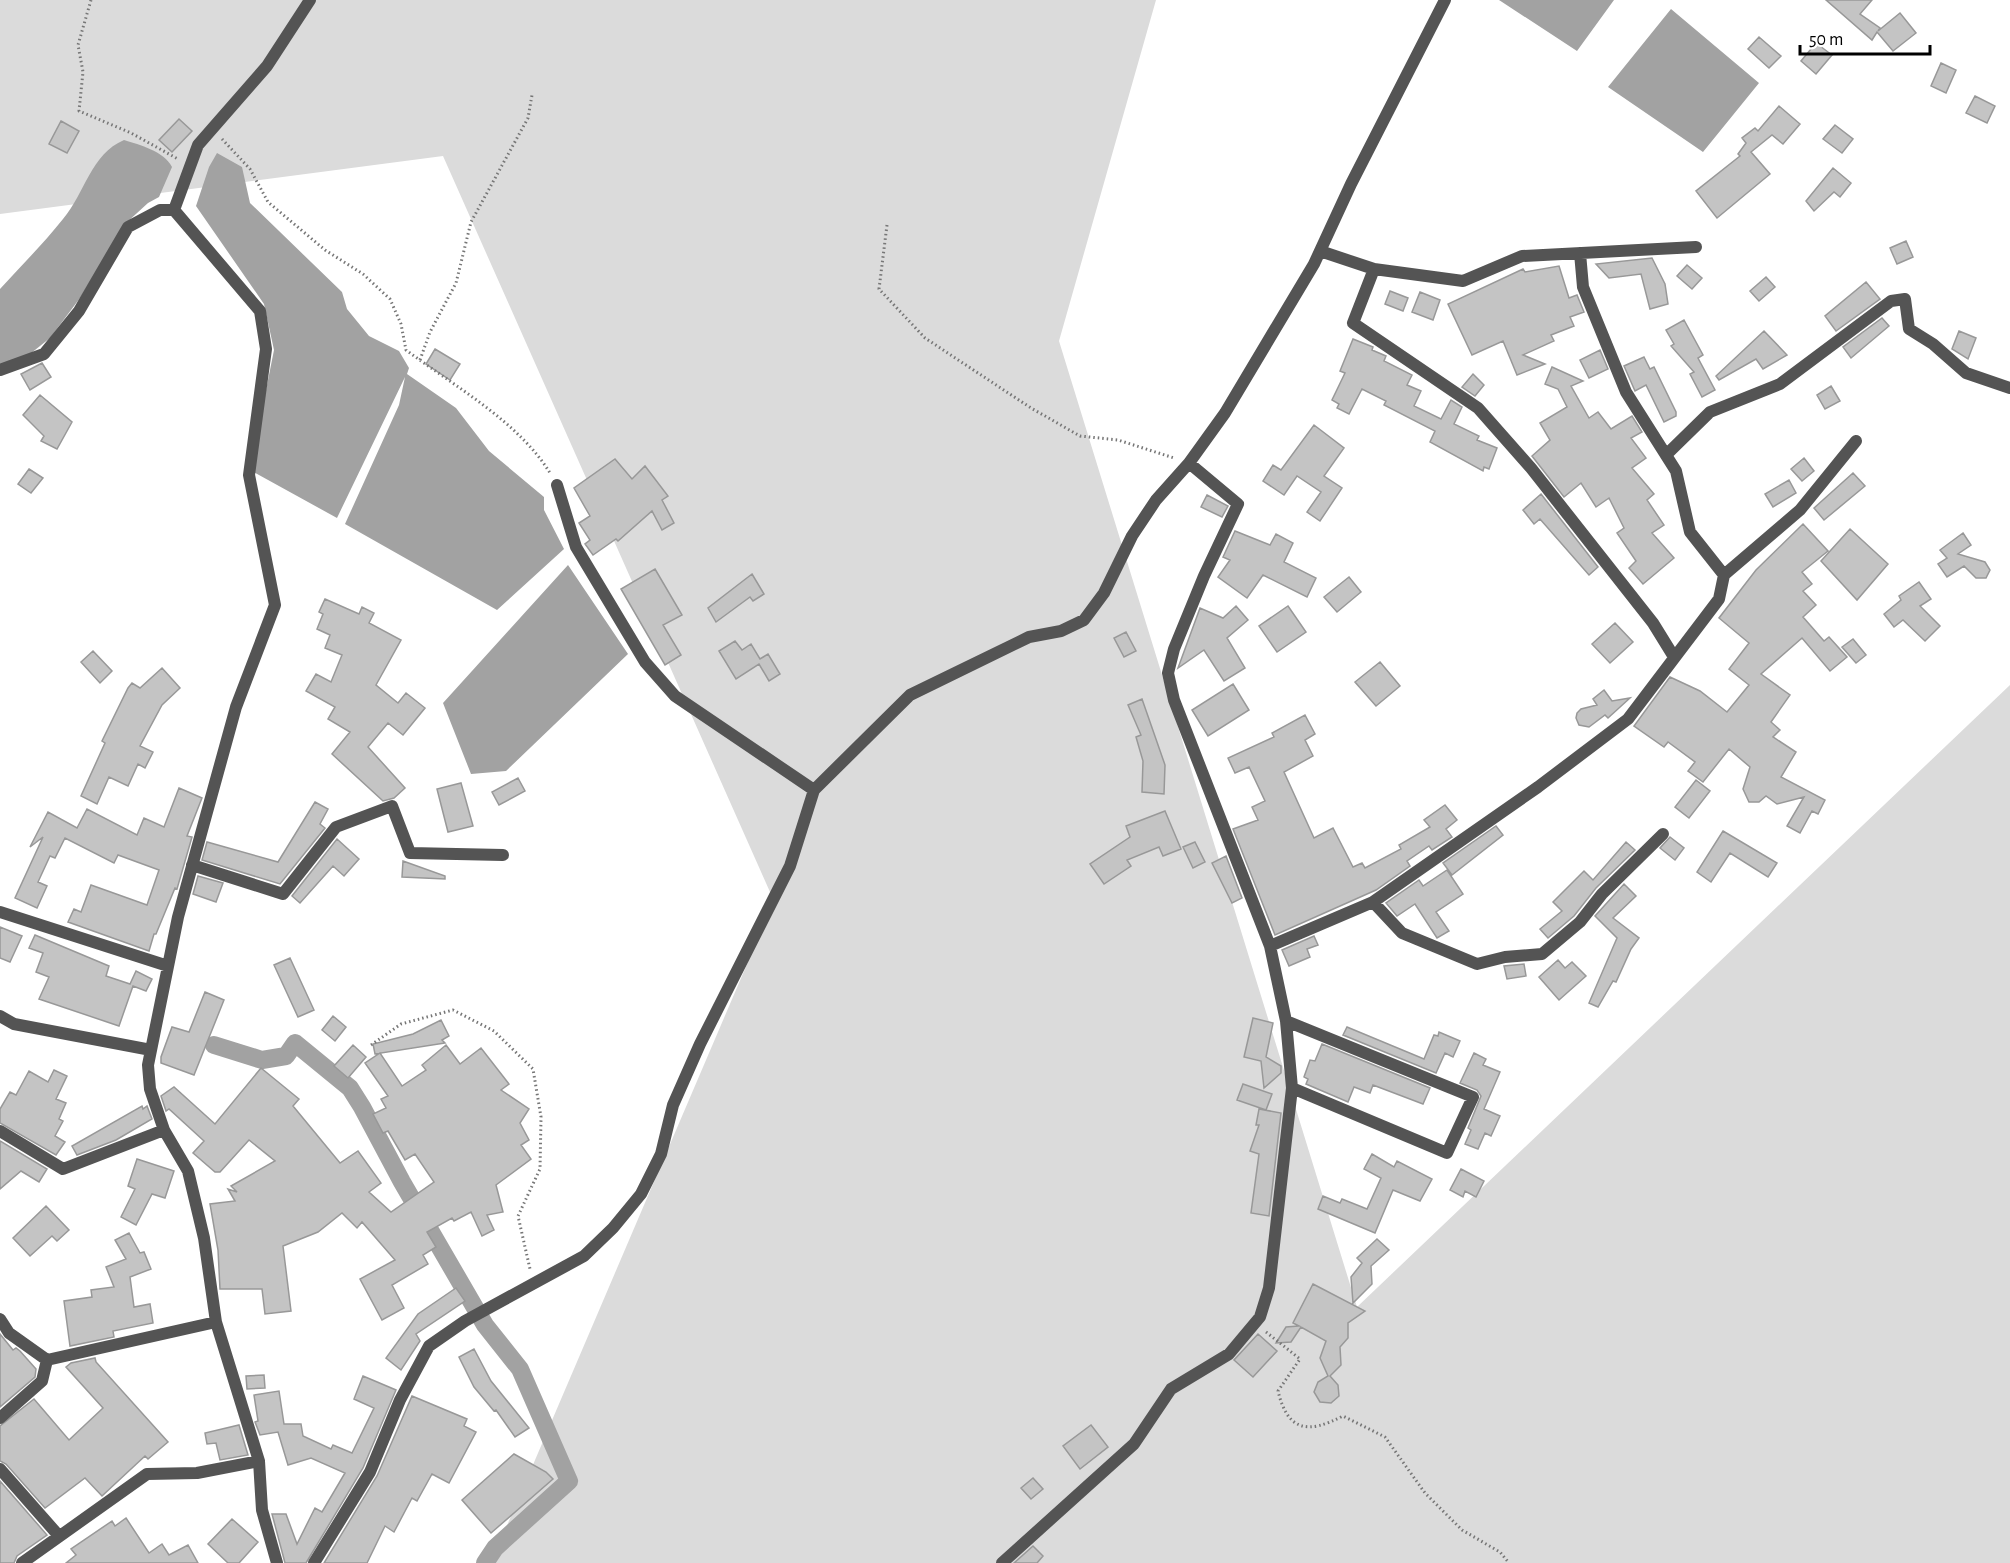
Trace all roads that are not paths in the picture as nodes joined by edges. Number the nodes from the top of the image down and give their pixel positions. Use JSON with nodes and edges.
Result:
{"nodes":[{"id":1,"x":310,"y":0,"type":"edge"},
{"id":2,"x":1445,"y":0,"type":"edge"},
{"id":3,"x":174,"y":210,"type":"junction"},
{"id":4,"x":1696,"y":246,"type":"dead end"},
{"id":5,"x":1320,"y":251,"type":"junction"},
{"id":6,"x":1580,"y":253,"type":"junction"},
{"id":7,"x":1374,"y":269,"type":"junction"},
{"id":8,"x":0,"y":370,"type":"edge"},
{"id":9,"x":2010,"y":388,"type":"edge"},
{"id":10,"x":1856,"y":441,"type":"dead end"},
{"id":11,"x":1666,"y":455,"type":"junction"},
{"id":12,"x":1190,"y":463,"type":"junction"},
{"id":13,"x":557,"y":485,"type":"road end"},
{"id":14,"x":1724,"y":575,"type":"junction"},
{"id":15,"x":1674,"y":657,"type":"junction"},
{"id":16,"x":814,"y":790,"type":"junction"},
{"id":17,"x":1664,"y":834,"type":"dead end"},
{"id":18,"x":502,"y":855,"type":"dead end"},
{"id":19,"x":192,"y":865,"type":"junction"},
{"id":20,"x":1373,"y":902,"type":"junction"},
{"id":21,"x":0,"y":912,"type":"edge"},
{"id":22,"x":1270,"y":946,"type":"junction"},
{"id":23,"x":168,"y":966,"type":"junction"},
{"id":24,"x":0,"y":1016,"type":"edge"},
{"id":25,"x":1286,"y":1021,"type":"junction"},
{"id":26,"x":151,"y":1050,"type":"junction"},
{"id":27,"x":1292,"y":1088,"type":"junction"},
{"id":28,"x":164,"y":1130,"type":"junction"},
{"id":29,"x":0,"y":1131,"type":"edge"},
{"id":30,"x":0,"y":1319,"type":"edge"},
{"id":31,"x":216,"y":1322,"type":"junction"},
{"id":32,"x":47,"y":1359,"type":"junction"},
{"id":33,"x":0,"y":1418,"type":"edge"},
{"id":34,"x":259,"y":1461,"type":"junction"},
{"id":35,"x":0,"y":1469,"type":"edge"},
{"id":36,"x":59,"y":1536,"type":"junction"},
{"id":37,"x":22,"y":1563,"type":"edge"},
{"id":38,"x":278,"y":1563,"type":"edge"},
{"id":39,"x":314,"y":1563,"type":"edge"},
{"id":40,"x":1002,"y":1563,"type":"edge"}],
"edges":[{"from":1,"to":3,"type":"street"},
{"from":2,"to":5,"type":"street"},
{"from":3,"to":8,"type":"street"},
{"from":3,"to":19,"type":"street"},
{"from":4,"to":6,"type":"street"},
{"from":5,"to":7,"type":"street"},
{"from":5,"to":12,"type":"street"},
{"from":6,"to":7,"type":"street"},
{"from":6,"to":11,"type":"street"},
{"from":7,"to":15,"type":"street"},
{"from":9,"to":11,"type":"street"},
{"from":10,"to":14,"type":"street"},
{"from":11,"to":14,"type":"street"},
{"from":12,"to":16,"type":"street"},
{"from":12,"to":22,"type":"street"},
{"from":13,"to":16,"type":"street"},
{"from":14,"to":15,"type":"street"},
{"from":15,"to":20,"type":"street"},
{"from":16,"to":39,"type":"street"},
{"from":17,"to":20,"type":"street"},
{"from":18,"to":19,"type":"street"},
{"from":19,"to":23,"type":"street"},
{"from":20,"to":22,"type":"street"},
{"from":21,"to":23,"type":"street"},
{"from":22,"to":25,"type":"street"},
{"from":23,"to":26,"type":"street"},
{"from":24,"to":26,"type":"street"},
{"from":25,"to":27,"type":"street"},
{"from":25,"to":27,"type":"street"},
{"from":26,"to":28,"type":"street"},
{"from":27,"to":40,"type":"street"},
{"from":28,"to":29,"type":"street"},
{"from":28,"to":31,"type":"street"},
{"from":30,"to":32,"type":"street"},
{"from":31,"to":32,"type":"street"},
{"from":31,"to":34,"type":"street"},
{"from":32,"to":33,"type":"street"},
{"from":34,"to":36,"type":"street"},
{"from":34,"to":38,"type":"street"},
{"from":35,"to":36,"type":"street"},
{"from":36,"to":37,"type":"street"}]}
